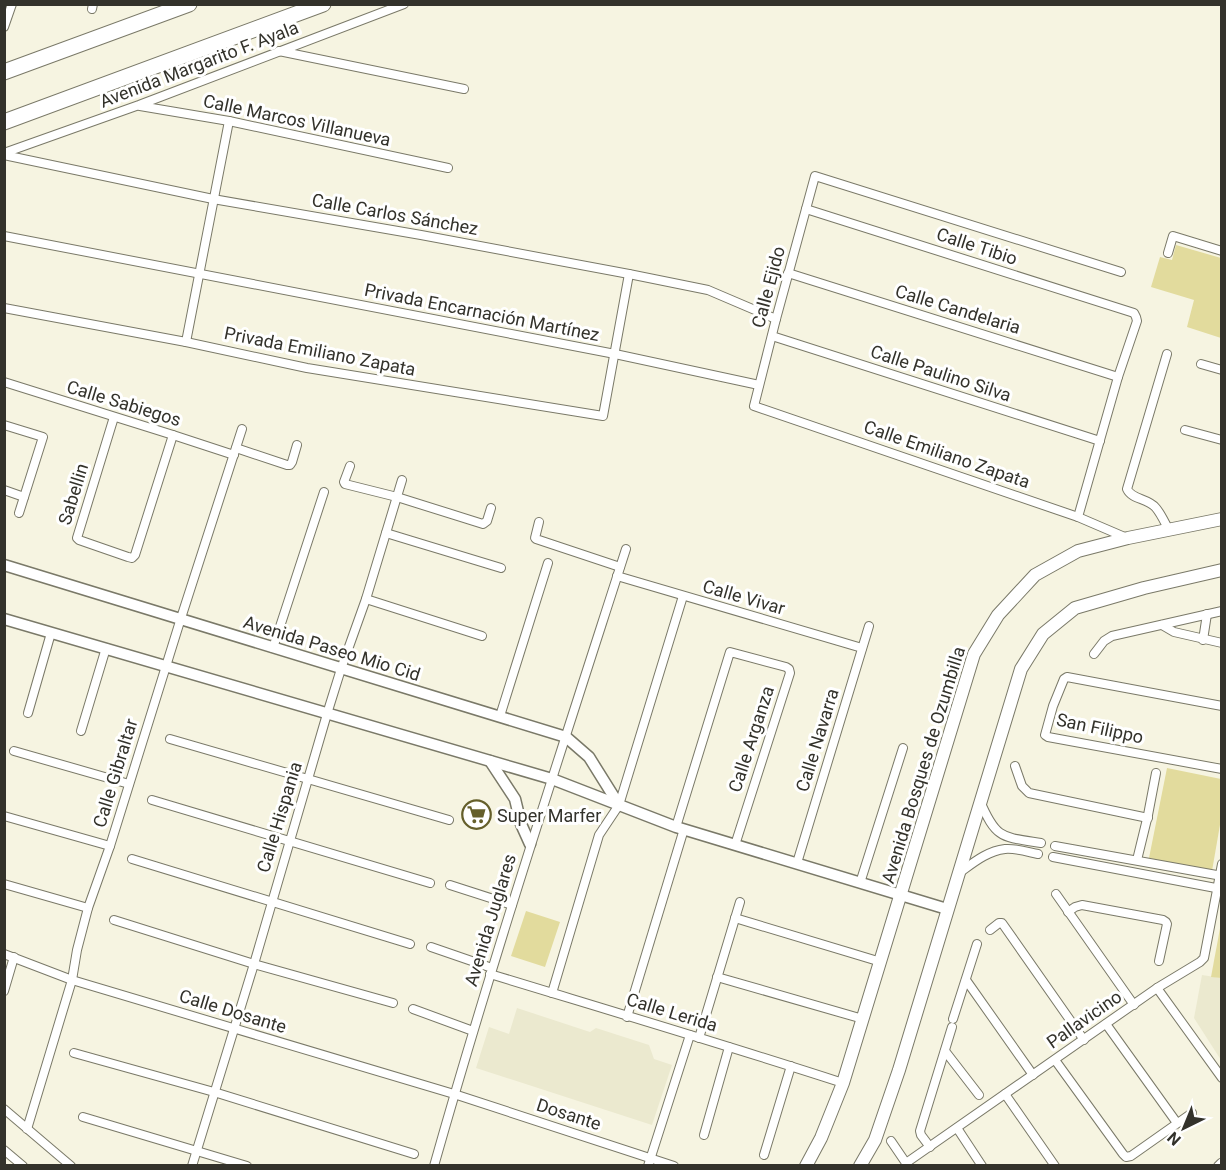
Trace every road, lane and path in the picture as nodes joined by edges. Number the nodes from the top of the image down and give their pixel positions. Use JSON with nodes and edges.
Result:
{"nodes":[{"id":1,"x":12,"y":4,"type":"edge"},
{"id":2,"x":189,"y":4,"type":"edge"},
{"id":3,"x":323,"y":4,"type":"edge"},
{"id":4,"x":405,"y":4,"type":"edge"},
{"id":5,"x":4,"y":27,"type":"edge"},
{"id":6,"x":279,"y":51,"type":"junction"},
{"id":7,"x":4,"y":72,"type":"edge"},
{"id":8,"x":464,"y":89,"type":"dead end"},
{"id":9,"x":139,"y":105,"type":"junction"},
{"id":10,"x":229,"y":121,"type":"junction"},
{"id":11,"x":4,"y":122,"type":"edge"},
{"id":12,"x":4,"y":154,"type":"edge"},
{"id":13,"x":448,"y":168,"type":"dead end"},
{"id":14,"x":213,"y":199,"type":"junction"},
{"id":15,"x":806,"y":209,"type":"junction"},
{"id":16,"x":4,"y":236,"type":"edge"},
{"id":17,"x":1221,"y":251,"type":"edge"},
{"id":18,"x":1168,"y":253,"type":"dead end"},
{"id":19,"x":1121,"y":272,"type":"dead end"},
{"id":20,"x":788,"y":273,"type":"junction"},
{"id":21,"x":199,"y":274,"type":"junction"},
{"id":22,"x":629,"y":274,"type":"junction"},
{"id":23,"x":4,"y":308,"type":"edge"},
{"id":24,"x":776,"y":319,"type":"junction"},
{"id":25,"x":772,"y":336,"type":"junction"},
{"id":26,"x":186,"y":342,"type":"junction"},
{"id":27,"x":615,"y":354,"type":"junction"},
{"id":28,"x":1167,"y":354,"type":"dead end"},
{"id":29,"x":1201,"y":364,"type":"dead end"},
{"id":30,"x":1221,"y":370,"type":"edge"},
{"id":31,"x":1118,"y":377,"type":"junction"},
{"id":32,"x":4,"y":382,"type":"edge"},
{"id":33,"x":759,"y":385,"type":"junction"},
{"id":34,"x":754,"y":406,"type":"joint"},
{"id":35,"x":114,"y":417,"type":"junction"},
{"id":36,"x":4,"y":425,"type":"edge"},
{"id":37,"x":242,"y":429,"type":"dead end"},
{"id":38,"x":1185,"y":430,"type":"dead end"},
{"id":39,"x":173,"y":435,"type":"junction"},
{"id":40,"x":1100,"y":441,"type":"junction"},
{"id":41,"x":1221,"y":441,"type":"edge"},
{"id":42,"x":297,"y":445,"type":"dead end"},
{"id":43,"x":235,"y":452,"type":"junction"},
{"id":44,"x":350,"y":466,"type":"dead end"},
{"id":45,"x":402,"y":480,"type":"dead end"},
{"id":46,"x":4,"y":490,"type":"edge"},
{"id":47,"x":324,"y":492,"type":"dead end"},
{"id":48,"x":24,"y":497,"type":"junction"},
{"id":49,"x":397,"y":497,"type":"junction"},
{"id":50,"x":491,"y":508,"type":"dead end"},
{"id":51,"x":19,"y":513,"type":"dead end"},
{"id":52,"x":1078,"y":517,"type":"junction"},
{"id":53,"x":1221,"y":519,"type":"edge"},
{"id":54,"x":539,"y":522,"type":"dead end"},
{"id":55,"x":1169,"y":530,"type":"junction"},
{"id":56,"x":386,"y":533,"type":"junction"},
{"id":57,"x":1128,"y":538,"type":"junction"},
{"id":58,"x":626,"y":549,"type":"dead end"},
{"id":59,"x":548,"y":563,"type":"dead end"},
{"id":60,"x":4,"y":565,"type":"edge"},
{"id":61,"x":620,"y":567,"type":"junction"},
{"id":62,"x":501,"y":568,"type":"dead end"},
{"id":63,"x":1221,"y":570,"type":"edge"},
{"id":64,"x":617,"y":576,"type":"junction"},
{"id":65,"x":683,"y":596,"type":"junction"},
{"id":66,"x":366,"y":599,"type":"junction"},
{"id":67,"x":1221,"y":611,"type":"edge"},
{"id":68,"x":1207,"y":614,"type":"junction"},
{"id":69,"x":181,"y":618,"type":"junction"},
{"id":70,"x":4,"y":619,"type":"edge"},
{"id":71,"x":1161,"y":625,"type":"junction"},
{"id":72,"x":869,"y":626,"type":"dead end"},
{"id":73,"x":51,"y":633,"type":"junction"},
{"id":74,"x":482,"y":636,"type":"dead end"},
{"id":75,"x":1203,"y":640,"type":"junction"},
{"id":76,"x":1221,"y":643,"type":"edge"},
{"id":77,"x":106,"y":648,"type":"junction"},
{"id":78,"x":273,"y":648,"type":"junction"},
{"id":79,"x":862,"y":648,"type":"junction"},
{"id":80,"x":1094,"y":654,"type":"dead end"},
{"id":81,"x":166,"y":666,"type":"junction"},
{"id":82,"x":341,"y":669,"type":"junction"},
{"id":83,"x":1221,"y":706,"type":"edge"},
{"id":84,"x":28,"y":713,"type":"dead end"},
{"id":85,"x":327,"y":714,"type":"junction"},
{"id":86,"x":500,"y":716,"type":"junction"},
{"id":87,"x":81,"y":731,"type":"dead end"},
{"id":88,"x":566,"y":736,"type":"junction"},
{"id":89,"x":171,"y":739,"type":"dead end"},
{"id":90,"x":903,"y":748,"type":"dead end"},
{"id":91,"x":14,"y":751,"type":"dead end"},
{"id":92,"x":490,"y":761,"type":"junction"},
{"id":93,"x":1016,"y":766,"type":"dead end"},
{"id":94,"x":1221,"y":769,"type":"edge"},
{"id":95,"x":1156,"y":773,"type":"dead end"},
{"id":96,"x":308,"y":779,"type":"junction"},
{"id":97,"x":552,"y":779,"type":"junction"},
{"id":98,"x":129,"y":784,"type":"junction"},
{"id":99,"x":152,"y":800,"type":"dead end"},
{"id":100,"x":980,"y":800,"type":"junction"},
{"id":101,"x":619,"y":805,"type":"junction"},
{"id":102,"x":4,"y":816,"type":"edge"},
{"id":103,"x":1148,"y":818,"type":"junction"},
{"id":104,"x":449,"y":820,"type":"dead end"},
{"id":105,"x":680,"y":828,"type":"junction"},
{"id":106,"x":1028,"y":841,"type":"junction"},
{"id":107,"x":289,"y":842,"type":"junction"},
{"id":108,"x":1041,"y":843,"type":"dead end"},
{"id":109,"x":530,"y":844,"type":"junction"},
{"id":110,"x":735,"y":845,"type":"junction"},
{"id":111,"x":110,"y":846,"type":"junction"},
{"id":112,"x":1055,"y":846,"type":"dead end"},
{"id":113,"x":1073,"y":849,"type":"junction"},
{"id":114,"x":1026,"y":851,"type":"junction"},
{"id":115,"x":1038,"y":854,"type":"dead end"},
{"id":116,"x":1053,"y":856,"type":"dead end"},
{"id":117,"x":132,"y":860,"type":"dead end"},
{"id":118,"x":1070,"y":860,"type":"junction"},
{"id":119,"x":1137,"y":860,"type":"junction"},
{"id":120,"x":797,"y":863,"type":"junction"},
{"id":121,"x":1221,"y":864,"type":"edge"},
{"id":122,"x":958,"y":874,"type":"junction"},
{"id":123,"x":1220,"y":876,"type":"edge"},
{"id":124,"x":430,"y":883,"type":"dead end"},
{"id":125,"x":860,"y":883,"type":"junction"},
{"id":126,"x":4,"y":884,"type":"edge"},
{"id":127,"x":450,"y":885,"type":"dead end"},
{"id":128,"x":1219,"y":889,"type":"edge"},
{"id":129,"x":1056,"y":894,"type":"dead end"},
{"id":130,"x":901,"y":895,"type":"junction"},
{"id":131,"x":271,"y":902,"type":"junction"},
{"id":132,"x":740,"y":902,"type":"dead end"},
{"id":133,"x":512,"y":905,"type":"junction"},
{"id":134,"x":88,"y":908,"type":"junction"},
{"id":135,"x":947,"y":909,"type":"junction"},
{"id":136,"x":1068,"y":912,"type":"junction"},
{"id":137,"x":735,"y":918,"type":"junction"},
{"id":138,"x":114,"y":920,"type":"dead end"},
{"id":139,"x":990,"y":930,"type":"dead end"},
{"id":140,"x":410,"y":944,"type":"dead end"},
{"id":141,"x":978,"y":944,"type":"dead end"},
{"id":142,"x":431,"y":947,"type":"dead end"},
{"id":143,"x":4,"y":954,"type":"edge"},
{"id":144,"x":14,"y":957,"type":"junction"},
{"id":145,"x":1159,"y":961,"type":"dead end"},
{"id":146,"x":881,"y":962,"type":"junction"},
{"id":147,"x":254,"y":964,"type":"junction"},
{"id":148,"x":491,"y":971,"type":"junction"},
{"id":149,"x":717,"y":976,"type":"junction"},
{"id":150,"x":72,"y":980,"type":"junction"},
{"id":151,"x":966,"y":980,"type":"junction"},
{"id":152,"x":1157,"y":988,"type":"junction"},
{"id":153,"x":4,"y":991,"type":"edge"},
{"id":154,"x":552,"y":993,"type":"junction"},
{"id":155,"x":393,"y":1003,"type":"dead end"},
{"id":156,"x":1134,"y":1005,"type":"junction"},
{"id":157,"x":413,"y":1009,"type":"dead end"},
{"id":158,"x":627,"y":1017,"type":"junction"},
{"id":159,"x":863,"y":1019,"type":"junction"},
{"id":160,"x":1106,"y":1024,"type":"junction"},
{"id":161,"x":233,"y":1028,"type":"junction"},
{"id":162,"x":473,"y":1031,"type":"junction"},
{"id":163,"x":694,"y":1037,"type":"junction"},
{"id":164,"x":1084,"y":1040,"type":"junction"},
{"id":165,"x":729,"y":1047,"type":"junction"},
{"id":166,"x":945,"y":1051,"type":"junction"},
{"id":167,"x":74,"y":1053,"type":"dead end"},
{"id":168,"x":1055,"y":1060,"type":"junction"},
{"id":169,"x":791,"y":1066,"type":"junction"},
{"id":170,"x":1034,"y":1075,"type":"junction"},
{"id":171,"x":1221,"y":1078,"type":"edge"},
{"id":172,"x":843,"y":1083,"type":"junction"},
{"id":173,"x":214,"y":1092,"type":"junction"},
{"id":174,"x":454,"y":1094,"type":"junction"},
{"id":175,"x":1005,"y":1094,"type":"junction"},
{"id":176,"x":979,"y":1095,"type":"dead end"},
{"id":177,"x":4,"y":1109,"type":"edge"},
{"id":178,"x":1192,"y":1113,"type":"dead end"},
{"id":179,"x":83,"y":1117,"type":"dead end"},
{"id":180,"x":1177,"y":1123,"type":"junction"},
{"id":181,"x":957,"y":1128,"type":"junction"},
{"id":182,"x":27,"y":1129,"type":"junction"},
{"id":183,"x":704,"y":1135,"type":"dead end"},
{"id":184,"x":891,"y":1141,"type":"dead end"},
{"id":185,"x":930,"y":1147,"type":"junction"},
{"id":186,"x":4,"y":1150,"type":"edge"},
{"id":187,"x":196,"y":1150,"type":"junction"},
{"id":188,"x":414,"y":1154,"type":"dead end"},
{"id":189,"x":764,"y":1155,"type":"dead end"},
{"id":190,"x":649,"y":1162,"type":"edge"},
{"id":191,"x":907,"y":1164,"type":"edge"},
{"id":192,"x":23,"y":1166,"type":"edge"},
{"id":193,"x":71,"y":1166,"type":"edge"},
{"id":194,"x":192,"y":1166,"type":"edge"},
{"id":195,"x":247,"y":1166,"type":"edge"},
{"id":196,"x":434,"y":1166,"type":"edge"},
{"id":197,"x":674,"y":1166,"type":"edge"},
{"id":198,"x":806,"y":1166,"type":"edge"},
{"id":199,"x":860,"y":1166,"type":"edge"},
{"id":200,"x":982,"y":1166,"type":"edge"},
{"id":201,"x":1055,"y":1166,"type":"edge"}],
"edges":[{"from":1,"to":5,"type":"street"},
{"from":2,"to":7,"type":"highway"},
{"from":3,"to":11,"type":"highway"},
{"from":4,"to":6,"type":"street","name":"Avenida Margarito F. Ayala"},
{"from":6,"to":8,"type":"street"},
{"from":6,"to":9,"type":"street","name":"Avenida Margarito F. Ayala"},
{"from":9,"to":10,"type":"street","name":"Calle Marcos Villanueva"},
{"from":9,"to":12,"type":"street","name":"Avenida Margarito F. Ayala"},
{"from":10,"to":13,"type":"street","name":"Calle Marcos Villanueva"},
{"from":10,"to":14,"type":"street"},
{"from":12,"to":14,"type":"street","name":"Calle Carlos Sánchez"},
{"from":14,"to":21,"type":"street"},
{"from":14,"to":22,"type":"street","name":"Calle Carlos Sánchez"},
{"from":15,"to":19,"type":"street","name":"Calle Ejido"},
{"from":15,"to":20,"type":"street","name":"Calle Ejido"},
{"from":15,"to":31,"type":"street","name":"Calle Tibio"},
{"from":16,"to":21,"type":"street","name":"Privada Encarnación Martínez"},
{"from":17,"to":18,"type":"street"},
{"from":20,"to":24,"type":"street","name":"Calle Ejido"},
{"from":20,"to":31,"type":"street","name":"Calle Candelaria"},
{"from":21,"to":26,"type":"street"},
{"from":21,"to":27,"type":"street","name":"Privada Encarnación Martínez"},
{"from":22,"to":24,"type":"street","name":"Calle Carlos Sánchez"},
{"from":22,"to":27,"type":"street"},
{"from":23,"to":26,"type":"street"},
{"from":24,"to":25,"type":"street","name":"Calle Ejido"},
{"from":25,"to":33,"type":"street","name":"Calle Ejido"},
{"from":25,"to":40,"type":"street","name":"Calle Paulino Silva"},
{"from":26,"to":27,"type":"street","name":"Privada Emiliano Zapata"},
{"from":27,"to":33,"type":"street","name":"Privada Encarnación Martínez"},
{"from":28,"to":55,"type":"street"},
{"from":29,"to":30,"type":"street"},
{"from":31,"to":40,"type":"street"},
{"from":32,"to":35,"type":"street","name":"Calle Sabiegos"},
{"from":33,"to":34,"type":"street","name":"Calle Ejido"},
{"from":34,"to":52,"type":"street","name":"Calle Emiliano Zapata"},
{"from":35,"to":39,"type":"street","name":"Calle Sabiegos"},
{"from":35,"to":39,"type":"street","name":"Sabellin"},
{"from":36,"to":48,"type":"street"},
{"from":37,"to":43,"type":"street","name":"Calle Gibraltar"},
{"from":38,"to":41,"type":"street"},
{"from":39,"to":43,"type":"street","name":"Calle Sabiegos"},
{"from":40,"to":52,"type":"street"},
{"from":42,"to":43,"type":"street","name":"Calle Sabiegos"},
{"from":43,"to":69,"type":"street","name":"Calle Gibraltar"},
{"from":44,"to":49,"type":"street"},
{"from":45,"to":49,"type":"street","name":"Calle Hispania"},
{"from":46,"to":48,"type":"street"},
{"from":47,"to":78,"type":"street"},
{"from":48,"to":51,"type":"street"},
{"from":49,"to":50,"type":"street"},
{"from":49,"to":56,"type":"street","name":"Calle Hispania"},
{"from":52,"to":57,"type":"street","name":"Calle Emiliano Zapata"},
{"from":53,"to":55,"type":"main road","name":"Avenida Bosques de Ozumbilla"},
{"from":54,"to":61,"type":"street"},
{"from":55,"to":57,"type":"main road","name":"Avenida Bosques de Ozumbilla"},
{"from":56,"to":62,"type":"street"},
{"from":56,"to":66,"type":"street","name":"Calle Hispania"},
{"from":57,"to":130,"type":"main road","name":"Avenida Bosques de Ozumbilla"},
{"from":58,"to":61,"type":"street","name":"Avenida Juglares"},
{"from":59,"to":86,"type":"street"},
{"from":60,"to":69,"type":"street","name":"Avenida Paseo Mio Cid"},
{"from":61,"to":64,"type":"street","name":"Avenida Juglares"},
{"from":63,"to":100,"type":"main road"},
{"from":64,"to":65,"type":"street","name":"Calle Vivar"},
{"from":64,"to":88,"type":"street","name":"Avenida Juglares"},
{"from":65,"to":79,"type":"street","name":"Calle Vivar"},
{"from":65,"to":101,"type":"street"},
{"from":66,"to":74,"type":"street"},
{"from":66,"to":82,"type":"street","name":"Calle Hispania"},
{"from":67,"to":68,"type":"street"},
{"from":68,"to":71,"type":"street"},
{"from":68,"to":75,"type":"street"},
{"from":69,"to":78,"type":"street","name":"Avenida Paseo Mio Cid"},
{"from":69,"to":81,"type":"street","name":"Calle Gibraltar"},
{"from":70,"to":73,"type":"street"},
{"from":71,"to":75,"type":"street"},
{"from":71,"to":80,"type":"street"},
{"from":72,"to":79,"type":"street","name":"Calle Navarra"},
{"from":73,"to":77,"type":"street"},
{"from":73,"to":84,"type":"street"},
{"from":75,"to":76,"type":"street"},
{"from":77,"to":81,"type":"street"},
{"from":77,"to":87,"type":"street"},
{"from":78,"to":82,"type":"street","name":"Avenida Paseo Mio Cid"},
{"from":79,"to":120,"type":"street","name":"Calle Navarra"},
{"from":81,"to":85,"type":"street"},
{"from":81,"to":98,"type":"street","name":"Calle Gibraltar"},
{"from":82,"to":85,"type":"street","name":"Calle Hispania"},
{"from":82,"to":86,"type":"street","name":"Avenida Paseo Mio Cid"},
{"from":83,"to":94,"type":"street","name":"San Filippo"},
{"from":85,"to":92,"type":"street"},
{"from":85,"to":96,"type":"street","name":"Calle Hispania"},
{"from":86,"to":88,"type":"street","name":"Avenida Paseo Mio Cid"},
{"from":88,"to":97,"type":"street","name":"Avenida Juglares"},
{"from":88,"to":101,"type":"street","name":"Avenida Paseo Mio Cid"},
{"from":89,"to":96,"type":"street"},
{"from":90,"to":125,"type":"street"},
{"from":91,"to":98,"type":"street"},
{"from":92,"to":97,"type":"street"},
{"from":92,"to":109,"type":"street"},
{"from":93,"to":103,"type":"street"},
{"from":95,"to":103,"type":"street"},
{"from":96,"to":104,"type":"street"},
{"from":96,"to":107,"type":"street","name":"Calle Hispania"},
{"from":97,"to":101,"type":"street"},
{"from":97,"to":109,"type":"street","name":"Avenida Juglares"},
{"from":98,"to":111,"type":"street","name":"Calle Gibraltar"},
{"from":99,"to":107,"type":"street"},
{"from":100,"to":106,"type":"street"},
{"from":100,"to":122,"type":"main road"},
{"from":101,"to":105,"type":"street"},
{"from":101,"to":154,"type":"street"},
{"from":102,"to":111,"type":"street"},
{"from":103,"to":119,"type":"street"},
{"from":105,"to":110,"type":"street"},
{"from":105,"to":110,"type":"street","name":"Calle Arganza"},
{"from":105,"to":158,"type":"street","name":"Calle Arganza"},
{"from":106,"to":108,"type":"street"},
{"from":106,"to":114,"type":"street"},
{"from":107,"to":124,"type":"street"},
{"from":107,"to":131,"type":"street","name":"Calle Hispania"},
{"from":109,"to":133,"type":"street","name":"Avenida Juglares"},
{"from":110,"to":120,"type":"street"},
{"from":111,"to":134,"type":"street","name":"Calle Gibraltar"},
{"from":112,"to":113,"type":"street"},
{"from":113,"to":118,"type":"street"},
{"from":113,"to":119,"type":"street"},
{"from":114,"to":115,"type":"street"},
{"from":114,"to":122,"type":"street"},
{"from":116,"to":118,"type":"street"},
{"from":117,"to":131,"type":"street"},
{"from":118,"to":128,"type":"street"},
{"from":119,"to":123,"type":"street"},
{"from":120,"to":125,"type":"street"},
{"from":121,"to":123,"type":"street","name":"Pallavicino"},
{"from":122,"to":135,"type":"main road"},
{"from":123,"to":128,"type":"street","name":"Pallavicino"},
{"from":125,"to":130,"type":"street"},
{"from":126,"to":134,"type":"street"},
{"from":127,"to":133,"type":"street"},
{"from":128,"to":152,"type":"street","name":"Pallavicino"},
{"from":129,"to":136,"type":"street"},
{"from":130,"to":135,"type":"street"},
{"from":130,"to":146,"type":"main road","name":"Avenida Bosques de Ozumbilla"},
{"from":131,"to":140,"type":"street"},
{"from":131,"to":147,"type":"street","name":"Calle Hispania"},
{"from":132,"to":137,"type":"street"},
{"from":133,"to":148,"type":"street","name":"Avenida Juglares"},
{"from":134,"to":150,"type":"street","name":"Calle Gibraltar"},
{"from":135,"to":199,"type":"main road"},
{"from":136,"to":145,"type":"street"},
{"from":136,"to":156,"type":"street"},
{"from":137,"to":146,"type":"street"},
{"from":137,"to":149,"type":"street"},
{"from":138,"to":147,"type":"street"},
{"from":139,"to":164,"type":"street"},
{"from":141,"to":151,"type":"street"},
{"from":142,"to":148,"type":"street","name":"Calle Lerida"},
{"from":143,"to":144,"type":"street","name":"Calle Dosante"},
{"from":144,"to":150,"type":"street","name":"Calle Dosante"},
{"from":144,"to":153,"type":"street"},
{"from":146,"to":159,"type":"main road","name":"Avenida Bosques de Ozumbilla"},
{"from":147,"to":155,"type":"street"},
{"from":147,"to":161,"type":"street","name":"Calle Hispania"},
{"from":148,"to":154,"type":"street","name":"Calle Lerida"},
{"from":148,"to":162,"type":"street","name":"Avenida Juglares"},
{"from":149,"to":159,"type":"street"},
{"from":149,"to":163,"type":"street"},
{"from":150,"to":161,"type":"street","name":"Calle Dosante"},
{"from":150,"to":182,"type":"street","name":"Calle Gibraltar"},
{"from":151,"to":166,"type":"street"},
{"from":151,"to":170,"type":"street"},
{"from":152,"to":156,"type":"street","name":"Pallavicino"},
{"from":152,"to":171,"type":"street"},
{"from":154,"to":158,"type":"street","name":"Calle Lerida"},
{"from":156,"to":160,"type":"street","name":"Pallavicino"},
{"from":157,"to":162,"type":"street"},
{"from":158,"to":163,"type":"street","name":"Calle Lerida"},
{"from":159,"to":172,"type":"main road","name":"Avenida Bosques de Ozumbilla"},
{"from":160,"to":164,"type":"street","name":"Pallavicino"},
{"from":160,"to":180,"type":"street"},
{"from":161,"to":173,"type":"street","name":"Calle Hispania"},
{"from":161,"to":174,"type":"street","name":"Calle Dosante"},
{"from":162,"to":174,"type":"street","name":"Avenida Juglares"},
{"from":163,"to":165,"type":"street","name":"Calle Lerida"},
{"from":163,"to":190,"type":"street"},
{"from":164,"to":168,"type":"street","name":"Pallavicino"},
{"from":165,"to":169,"type":"street","name":"Calle Lerida"},
{"from":165,"to":183,"type":"street"},
{"from":166,"to":176,"type":"street"},
{"from":166,"to":185,"type":"street"},
{"from":167,"to":173,"type":"street"},
{"from":168,"to":170,"type":"street","name":"Pallavicino"},
{"from":168,"to":180,"type":"street"},
{"from":169,"to":172,"type":"street","name":"Calle Lerida"},
{"from":169,"to":189,"type":"street"},
{"from":170,"to":175,"type":"street","name":"Pallavicino"},
{"from":172,"to":198,"type":"main road","name":"Avenida Bosques de Ozumbilla"},
{"from":173,"to":187,"type":"street","name":"Calle Hispania"},
{"from":173,"to":188,"type":"street"},
{"from":174,"to":190,"type":"street","name":"Dosante"},
{"from":174,"to":196,"type":"street","name":"Avenida Juglares"},
{"from":175,"to":181,"type":"street","name":"Pallavicino"},
{"from":175,"to":201,"type":"street"},
{"from":177,"to":182,"type":"street"},
{"from":178,"to":180,"type":"street"},
{"from":179,"to":187,"type":"street"},
{"from":181,"to":185,"type":"street","name":"Pallavicino"},
{"from":181,"to":200,"type":"street"},
{"from":182,"to":193,"type":"street"},
{"from":184,"to":191,"type":"street"},
{"from":185,"to":191,"type":"street","name":"Pallavicino"},
{"from":186,"to":192,"type":"street"},
{"from":187,"to":194,"type":"street","name":"Calle Hispania"},
{"from":187,"to":195,"type":"street"},
{"from":190,"to":197,"type":"street","name":"Dosante"}]}
